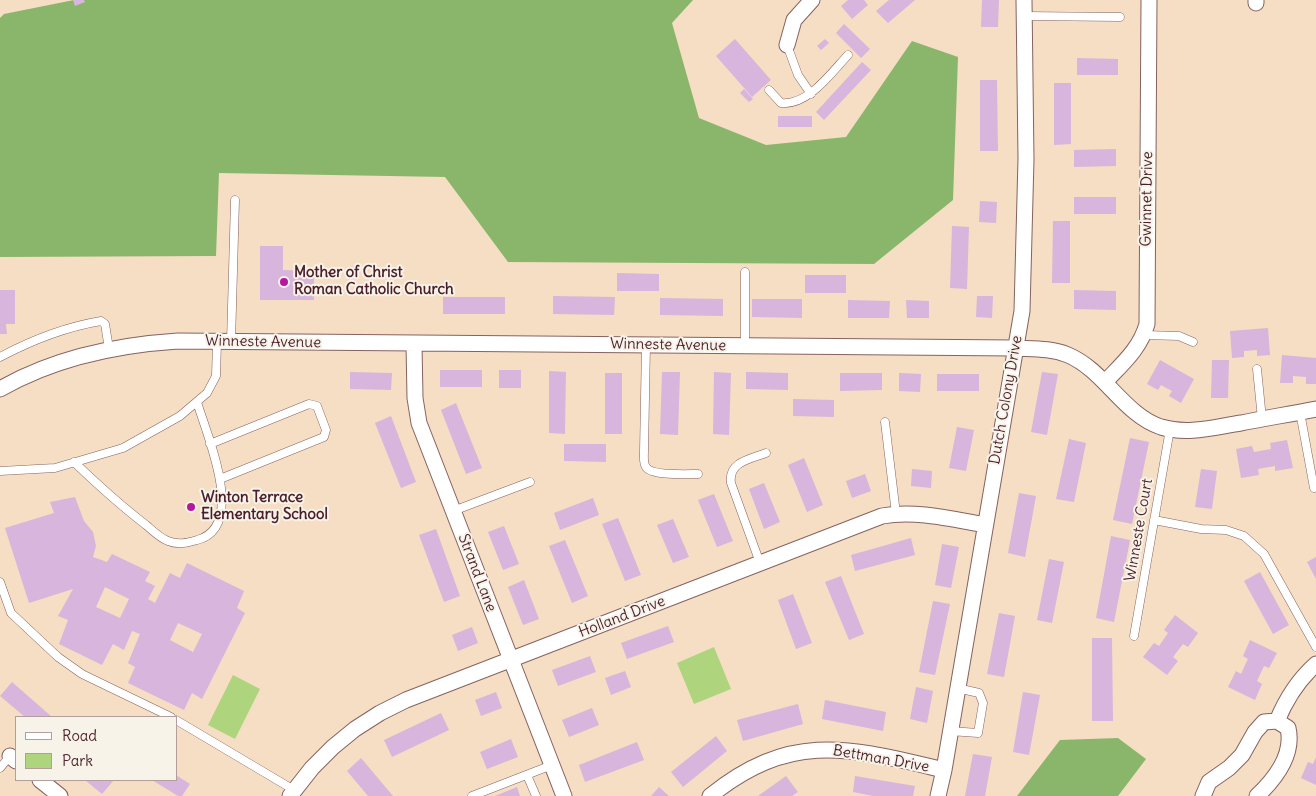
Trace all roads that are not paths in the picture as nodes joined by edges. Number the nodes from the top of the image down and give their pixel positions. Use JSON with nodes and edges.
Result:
{"nodes":[{"id":1,"x":812,"y":0,"type":"edge"},
{"id":2,"x":1024,"y":0,"type":"edge"},
{"id":3,"x":1149,"y":0,"type":"edge"},
{"id":4,"x":1024,"y":16,"type":"junction"},
{"id":5,"x":1120,"y":17,"type":"dead end"},
{"id":6,"x":787,"y":45,"type":"joint"},
{"id":7,"x":848,"y":55,"type":"dead end"},
{"id":8,"x":769,"y":90,"type":"dead end"},
{"id":9,"x":811,"y":94,"type":"junction"},
{"id":10,"x":235,"y":200,"type":"dead end"},
{"id":11,"x":745,"y":272,"type":"dead end"},
{"id":12,"x":1144,"y":335,"type":"junction"},
{"id":13,"x":224,"y":342,"type":"junction"},
{"id":14,"x":1193,"y":342,"type":"dead end"},
{"id":15,"x":414,"y":344,"type":"junction"},
{"id":16,"x":646,"y":345,"type":"junction"},
{"id":17,"x":745,"y":346,"type":"junction"},
{"id":18,"x":1015,"y":348,"type":"junction"},
{"id":19,"x":109,"y":349,"type":"junction"},
{"id":20,"x":0,"y":357,"type":"edge"},
{"id":21,"x":1257,"y":369,"type":"dead end"},
{"id":22,"x":1105,"y":382,"type":"junction"},
{"id":23,"x":0,"y":389,"type":"edge"},
{"id":24,"x":196,"y":402,"type":"junction"},
{"id":25,"x":1316,"y":410,"type":"edge"},
{"id":26,"x":1300,"y":412,"type":"junction"},
{"id":27,"x":1262,"y":419,"type":"junction"},
{"id":28,"x":884,"y":422,"type":"dead end"},
{"id":29,"x":1170,"y":429,"type":"junction"},
{"id":30,"x":210,"y":444,"type":"junction"},
{"id":31,"x":766,"y":453,"type":"dead end"},
{"id":32,"x":74,"y":462,"type":"junction"},
{"id":33,"x":0,"y":471,"type":"edge"},
{"id":34,"x":698,"y":474,"type":"dead end"},
{"id":35,"x":220,"y":479,"type":"junction"},
{"id":36,"x":530,"y":482,"type":"dead end"},
{"id":37,"x":1314,"y":488,"type":"dead end"},
{"id":38,"x":453,"y":511,"type":"junction"},
{"id":39,"x":896,"y":514,"type":"junction"},
{"id":40,"x":1154,"y":520,"type":"junction"},
{"id":41,"x":985,"y":525,"type":"junction"},
{"id":42,"x":760,"y":563,"type":"junction"},
{"id":43,"x":0,"y":582,"type":"edge"},
{"id":44,"x":1134,"y":636,"type":"dead end"},
{"id":45,"x":1316,"y":648,"type":"edge"},
{"id":46,"x":510,"y":659,"type":"junction"},
{"id":47,"x":1316,"y":664,"type":"edge"},
{"id":48,"x":958,"y":688,"type":"junction"},
{"id":49,"x":169,"y":716,"type":"edge"},
{"id":50,"x":178,"y":721,"type":"edge"},
{"id":51,"x":1277,"y":721,"type":"junction"},
{"id":52,"x":950,"y":731,"type":"junction"},
{"id":53,"x":13,"y":758,"type":"edge"},
{"id":54,"x":552,"y":765,"type":"junction"},
{"id":55,"x":0,"y":768,"type":"edge"},
{"id":56,"x":944,"y":770,"type":"junction"},
{"id":57,"x":527,"y":775,"type":"junction"},
{"id":58,"x":41,"y":781,"type":"edge"},
{"id":59,"x":292,"y":793,"type":"edge"},
{"id":60,"x":60,"y":796,"type":"edge"},
{"id":61,"x":472,"y":796,"type":"edge"},
{"id":62,"x":536,"y":796,"type":"edge"},
{"id":63,"x":564,"y":796,"type":"edge"},
{"id":64,"x":710,"y":796,"type":"edge"},
{"id":65,"x":938,"y":796,"type":"edge"},
{"id":66,"x":1203,"y":796,"type":"edge"},
{"id":67,"x":1257,"y":796,"type":"edge"}],
"edges":[{"from":1,"to":6,"type":"street"},
{"from":2,"to":4,"type":"street","name":"Dutch Colony Drive"},
{"from":3,"to":12,"type":"street","name":"Gwinnet Drive"},
{"from":4,"to":5,"type":"lane"},
{"from":4,"to":18,"type":"street","name":"Dutch Colony Drive"},
{"from":6,"to":9,"type":"lane"},
{"from":7,"to":9,"type":"lane"},
{"from":8,"to":9,"type":"lane"},
{"from":10,"to":13,"type":"lane"},
{"from":11,"to":17,"type":"lane"},
{"from":12,"to":14,"type":"lane"},
{"from":12,"to":22,"type":"street","name":"Gwinnet Drive"},
{"from":13,"to":15,"type":"street","name":"Winneste Avenue"},
{"from":13,"to":19,"type":"street","name":"Winneste Avenue"},
{"from":13,"to":24,"type":"lane"},
{"from":15,"to":16,"type":"street","name":"Winneste Avenue"},
{"from":15,"to":38,"type":"street","name":"Strand Lane"},
{"from":16,"to":17,"type":"street","name":"Winneste Avenue"},
{"from":16,"to":34,"type":"lane"},
{"from":17,"to":18,"type":"street","name":"Winneste Avenue"},
{"from":18,"to":22,"type":"street","name":"Winneste Avenue"},
{"from":18,"to":41,"type":"street","name":"Dutch Colony Drive"},
{"from":19,"to":20,"type":"lane"},
{"from":19,"to":23,"type":"street","name":"Winneste Avenue"},
{"from":21,"to":27,"type":"lane"},
{"from":22,"to":29,"type":"street","name":"Winneste Avenue"},
{"from":24,"to":30,"type":"lane"},
{"from":24,"to":32,"type":"lane"},
{"from":25,"to":26,"type":"street","name":"Winneste Avenue"},
{"from":26,"to":27,"type":"street","name":"Winneste Avenue"},
{"from":26,"to":37,"type":"lane"},
{"from":27,"to":29,"type":"street","name":"Winneste Avenue"},
{"from":28,"to":39,"type":"lane"},
{"from":29,"to":40,"type":"lane","name":"Winneste Court"},
{"from":30,"to":35,"type":"lane"},
{"from":30,"to":35,"type":"lane"},
{"from":31,"to":42,"type":"lane"},
{"from":32,"to":33,"type":"lane"},
{"from":32,"to":35,"type":"lane"},
{"from":36,"to":38,"type":"lane"},
{"from":38,"to":46,"type":"street","name":"Strand Lane"},
{"from":39,"to":41,"type":"street","name":"Holland Drive"},
{"from":39,"to":42,"type":"street","name":"Holland Drive"},
{"from":40,"to":44,"type":"lane","name":"Winneste Court"},
{"from":40,"to":45,"type":"lane"},
{"from":41,"to":48,"type":"street","name":"Dutch Colony Drive"},
{"from":42,"to":46,"type":"street","name":"Holland Drive"},
{"from":43,"to":49,"type":"lane"},
{"from":46,"to":54,"type":"street","name":"Strand Lane"},
{"from":46,"to":59,"type":"street","name":"Holland Drive"},
{"from":47,"to":51,"type":"street"},
{"from":48,"to":52,"type":"street","name":"Dutch Colony Drive"},
{"from":48,"to":52,"type":"lane"},
{"from":50,"to":59,"type":"lane"},
{"from":51,"to":66,"type":"street"},
{"from":51,"to":67,"type":"street"},
{"from":52,"to":56,"type":"street","name":"Dutch Colony Drive"},
{"from":53,"to":55,"type":"lane"},
{"from":54,"to":57,"type":"lane"},
{"from":54,"to":63,"type":"street","name":"Strand Lane"},
{"from":56,"to":64,"type":"street","name":"Bettman Drive"},
{"from":56,"to":65,"type":"street","name":"Dutch Colony Drive"},
{"from":57,"to":61,"type":"lane"},
{"from":57,"to":62,"type":"lane"},
{"from":58,"to":60,"type":"street"}]}
